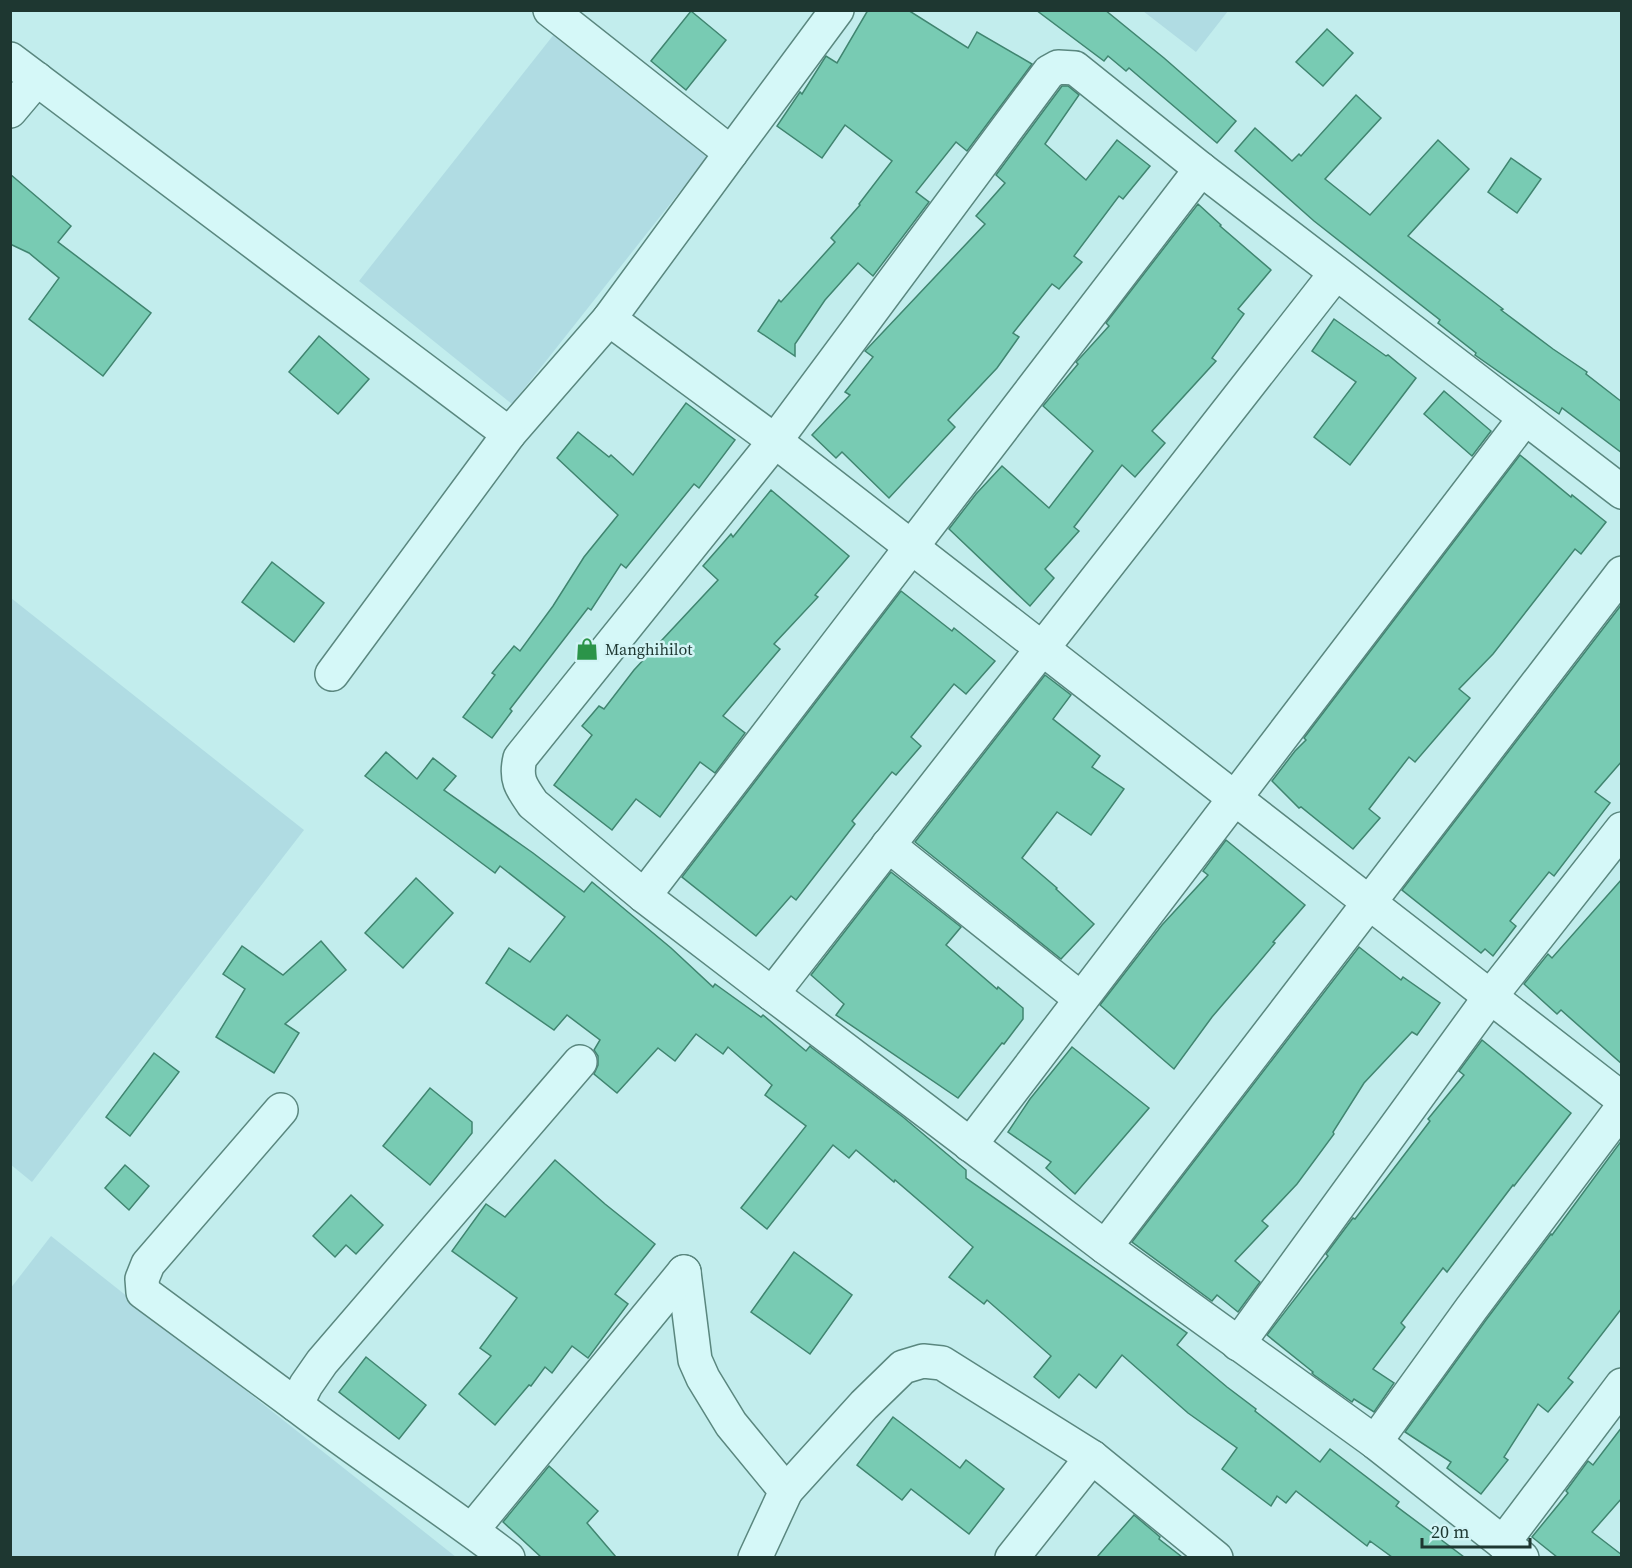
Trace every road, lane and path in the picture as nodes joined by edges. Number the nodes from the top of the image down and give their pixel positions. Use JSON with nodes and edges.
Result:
{"nodes":[{"id":1,"x":550,"y":10,"type":"edge"},
{"id":2,"x":837,"y":10,"type":"edge"},
{"id":3,"x":10,"y":59,"type":"edge"},
{"id":4,"x":37,"y":79,"type":"junction"},
{"id":5,"x":10,"y":111,"type":"edge"},
{"id":6,"x":731,"y":153,"type":"junction"},
{"id":7,"x":1201,"y":170,"type":"junction"},
{"id":8,"x":1336,"y":273,"type":"junction"},
{"id":9,"x":609,"y":319,"type":"junction"},
{"id":10,"x":1525,"y":418,"type":"junction"},
{"id":11,"x":509,"y":434,"type":"junction"},
{"id":12,"x":775,"y":441,"type":"junction"},
{"id":13,"x":1622,"y":492,"type":"edge"},
{"id":14,"x":911,"y":547,"type":"junction"},
{"id":15,"x":1622,"y":573,"type":"edge"},
{"id":16,"x":1042,"y":649,"type":"junction"},
{"id":17,"x":332,"y":674,"type":"dead end"},
{"id":18,"x":1235,"y":798,"type":"junction"},
{"id":19,"x":1622,"y":829,"type":"edge"},
{"id":20,"x":888,"y":845,"type":"junction"},
{"id":21,"x":644,"y":896,"type":"junction"},
{"id":22,"x":1369,"y":903,"type":"junction"},
{"id":23,"x":772,"y":994,"type":"junction"},
{"id":24,"x":1490,"y":997,"type":"junction"},
{"id":25,"x":1081,"y":999,"type":"junction"},
{"id":26,"x":580,"y":1062,"type":"dead end"},
{"id":27,"x":1622,"y":1099,"type":"edge"},
{"id":28,"x":1622,"y":1108,"type":"edge"},
{"id":29,"x":281,"y":1110,"type":"dead end"},
{"id":30,"x":970,"y":1145,"type":"junction"},
{"id":31,"x":1105,"y":1247,"type":"junction"},
{"id":32,"x":1238,"y":1344,"type":"junction"},
{"id":33,"x":1622,"y":1385,"type":"edge"},
{"id":34,"x":296,"y":1405,"type":"junction"},
{"id":35,"x":1374,"y":1442,"type":"junction"},
{"id":36,"x":1092,"y":1457,"type":"junction"},
{"id":37,"x":786,"y":1491,"type":"junction"},
{"id":38,"x":472,"y":1530,"type":"junction"},
{"id":39,"x":1512,"y":1550,"type":"edge"},
{"id":40,"x":507,"y":1557,"type":"edge"},
{"id":41,"x":755,"y":1557,"type":"edge"},
{"id":42,"x":1012,"y":1557,"type":"edge"},
{"id":43,"x":1216,"y":1557,"type":"edge"}],
"edges":[{"from":1,"to":6,"type":"street"},
{"from":2,"to":6,"type":"street"},
{"from":3,"to":4,"type":"street"},
{"from":4,"to":5,"type":"street"},
{"from":4,"to":11,"type":"street"},
{"from":6,"to":9,"type":"street"},
{"from":7,"to":8,"type":"street"},
{"from":7,"to":12,"type":"street"},
{"from":7,"to":14,"type":"street"},
{"from":8,"to":10,"type":"street"},
{"from":8,"to":16,"type":"street"},
{"from":9,"to":11,"type":"street"},
{"from":9,"to":12,"type":"street"},
{"from":10,"to":13,"type":"street"},
{"from":10,"to":18,"type":"street"},
{"from":11,"to":17,"type":"street"},
{"from":12,"to":14,"type":"street"},
{"from":12,"to":21,"type":"street"},
{"from":14,"to":16,"type":"street"},
{"from":14,"to":21,"type":"street"},
{"from":15,"to":22,"type":"street"},
{"from":16,"to":18,"type":"street"},
{"from":16,"to":20,"type":"street"},
{"from":18,"to":22,"type":"street"},
{"from":18,"to":25,"type":"street"},
{"from":19,"to":24,"type":"street"},
{"from":20,"to":23,"type":"street"},
{"from":20,"to":25,"type":"street"},
{"from":21,"to":23,"type":"street"},
{"from":22,"to":24,"type":"street"},
{"from":22,"to":31,"type":"street"},
{"from":23,"to":30,"type":"street"},
{"from":24,"to":27,"type":"street"},
{"from":24,"to":32,"type":"street"},
{"from":25,"to":30,"type":"street"},
{"from":26,"to":34,"type":"street"},
{"from":28,"to":35,"type":"street"},
{"from":29,"to":34,"type":"street"},
{"from":30,"to":31,"type":"street"},
{"from":31,"to":32,"type":"street"},
{"from":32,"to":35,"type":"street"},
{"from":33,"to":39,"type":"street"},
{"from":34,"to":38,"type":"street"},
{"from":35,"to":39,"type":"street"},
{"from":36,"to":37,"type":"street"},
{"from":36,"to":42,"type":"street"},
{"from":36,"to":43,"type":"street"},
{"from":37,"to":38,"type":"street"},
{"from":37,"to":41,"type":"street"},
{"from":38,"to":40,"type":"street"}]}
